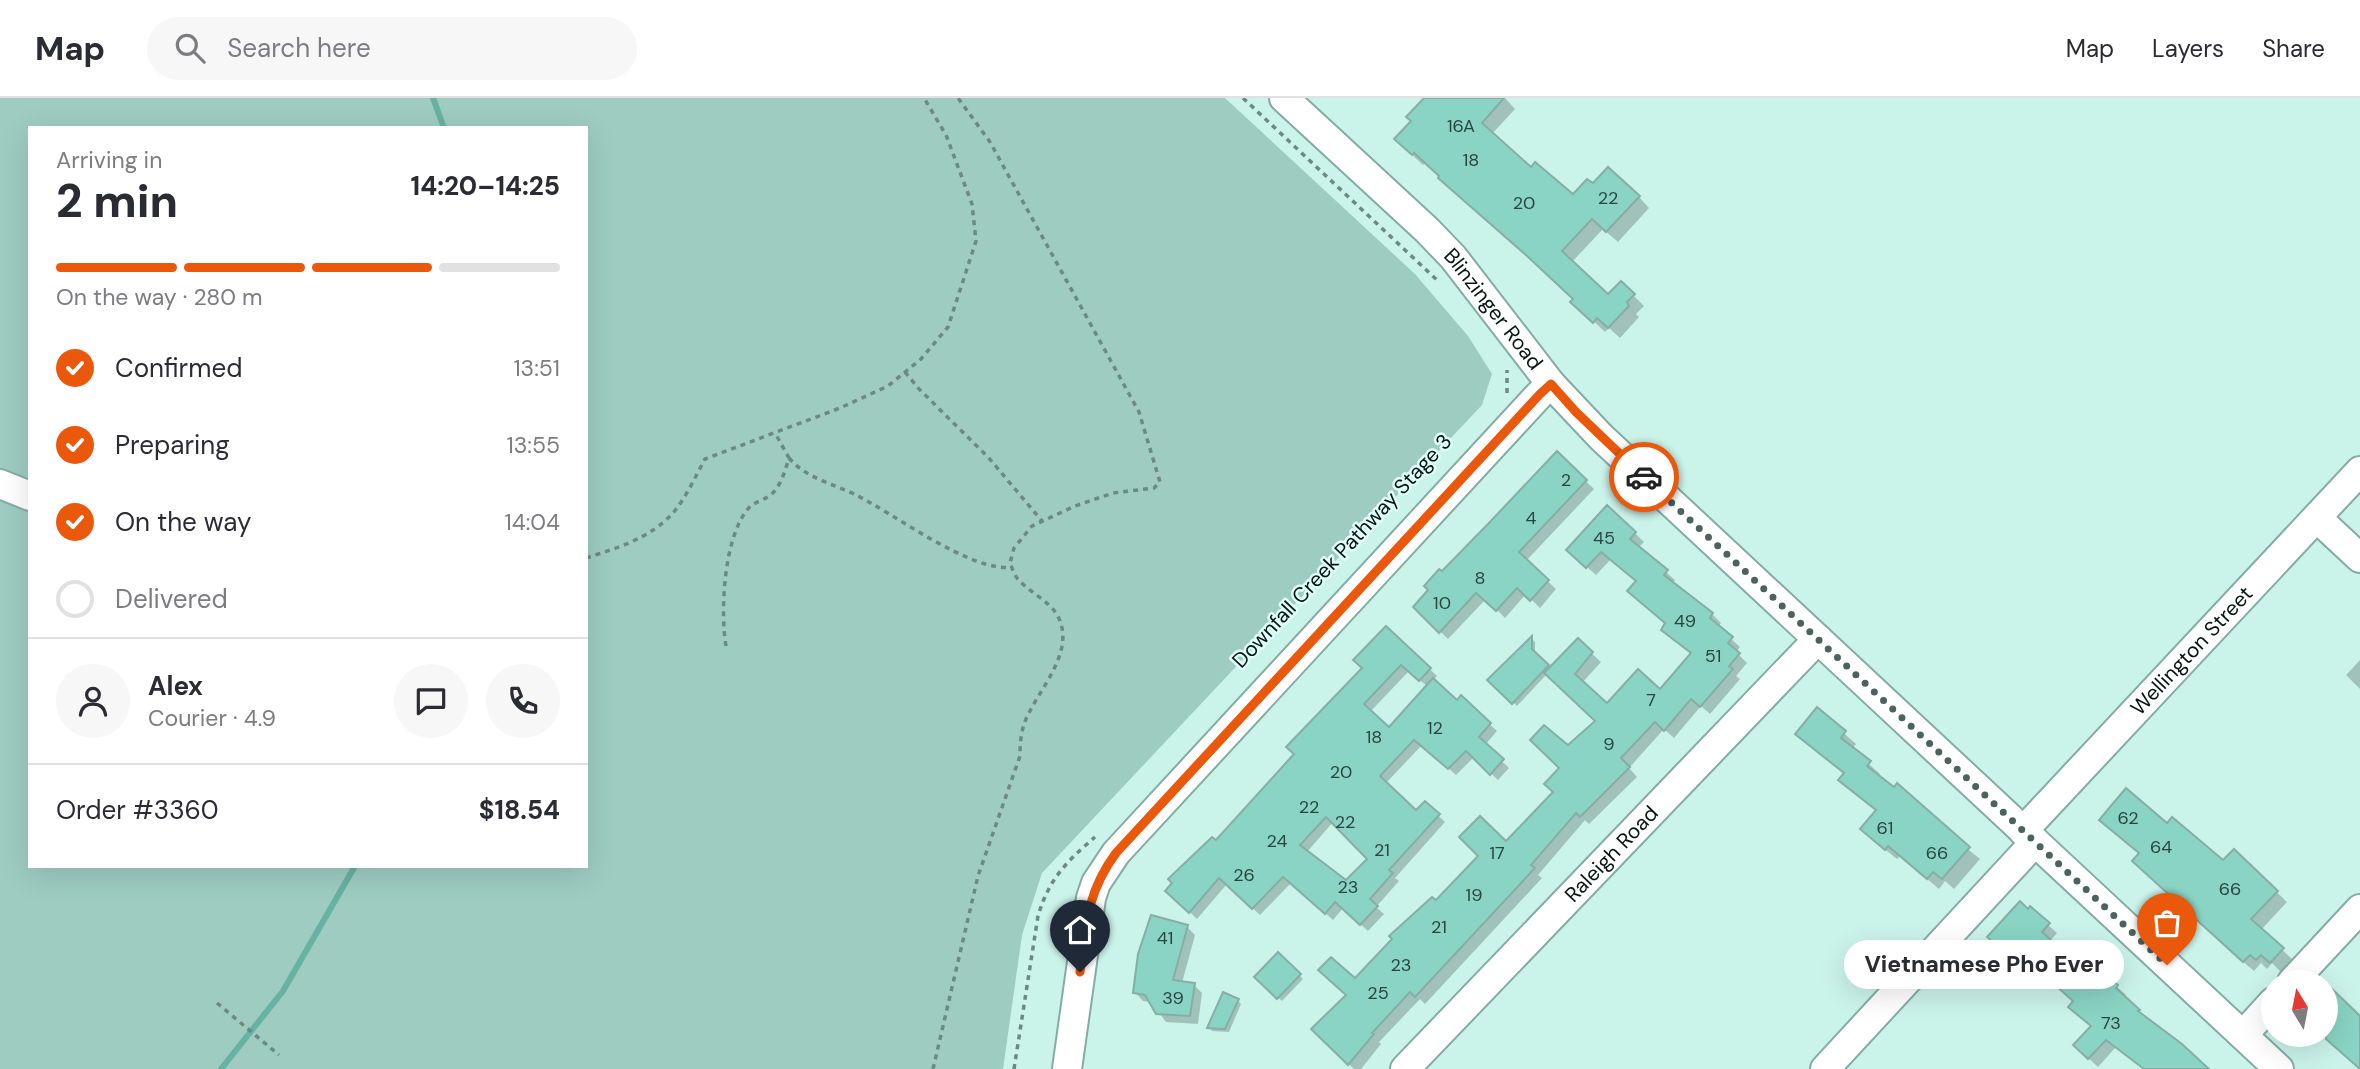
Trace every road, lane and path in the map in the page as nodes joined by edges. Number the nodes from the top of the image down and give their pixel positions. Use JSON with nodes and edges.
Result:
{"nodes":[{"id":1,"x":924,"y":98,"type":"edge"},
{"id":2,"x":958,"y":98,"type":"edge"},
{"id":3,"x":1243,"y":98,"type":"edge"},
{"id":4,"x":1284,"y":98,"type":"edge"},
{"id":5,"x":1443,"y":286,"type":"dead end"},
{"id":6,"x":1503,"y":362,"type":"dead end"},
{"id":7,"x":905,"y":372,"type":"junction"},
{"id":8,"x":1551,"y":384,"type":"junction"},
{"id":9,"x":1507,"y":394,"type":"dead end"},
{"id":10,"x":775,"y":433,"type":"junction"},
{"id":11,"x":789,"y":458,"type":"junction"},
{"id":12,"x":2360,"y":471,"type":"edge"},
{"id":13,"x":0,"y":484,"type":"edge"},
{"id":14,"x":28,"y":495,"type":"edge"},
{"id":15,"x":2317,"y":518,"type":"junction"},
{"id":16,"x":1042,"y":521,"type":"junction"},
{"id":17,"x":588,"y":557,"type":"edge"},
{"id":18,"x":2360,"y":558,"type":"edge"},
{"id":19,"x":1012,"y":567,"type":"junction"},
{"id":20,"x":1818,"y":639,"type":"junction"},
{"id":21,"x":726,"y":646,"type":"dead end"},
{"id":22,"x":1096,"y":837,"type":"dead end"},
{"id":23,"x":2029,"y":837,"type":"junction"},
{"id":24,"x":2360,"y":909,"type":"edge"},
{"id":25,"x":2303,"y":970,"type":"edge"},
{"id":26,"x":217,"y":1003,"type":"dead end"},
{"id":27,"x":2261,"y":1015,"type":"edge"},
{"id":28,"x":2243,"y":1035,"type":"junction"},
{"id":29,"x":279,"y":1055,"type":"dead end"},
{"id":30,"x":933,"y":1069,"type":"edge"},
{"id":31,"x":1014,"y":1069,"type":"edge"},
{"id":32,"x":1067,"y":1069,"type":"edge"},
{"id":33,"x":1405,"y":1069,"type":"edge"},
{"id":34,"x":1825,"y":1069,"type":"edge"},
{"id":35,"x":2279,"y":1069,"type":"edge"}],
"edges":[{"from":1,"to":7,"type":"path"},
{"from":2,"to":16,"type":"path"},
{"from":3,"to":5,"type":"path"},
{"from":4,"to":8,"type":"street","name":"Blinzinger Road"},
{"from":6,"to":9,"type":"path"},
{"from":7,"to":10,"type":"path"},
{"from":7,"to":16,"type":"path"},
{"from":8,"to":20,"type":"street","name":"Blinzinger Road"},
{"from":8,"to":32,"type":"street"},
{"from":10,"to":11,"type":"path"},
{"from":10,"to":17,"type":"path"},
{"from":11,"to":19,"type":"path"},
{"from":11,"to":21,"type":"path"},
{"from":12,"to":15,"type":"street","name":"Wellington Street"},
{"from":13,"to":14,"type":"street"},
{"from":15,"to":18,"type":"street"},
{"from":15,"to":23,"type":"street","name":"Wellington Street"},
{"from":16,"to":19,"type":"path"},
{"from":19,"to":30,"type":"path"},
{"from":20,"to":23,"type":"street","name":"Blinzinger Road"},
{"from":20,"to":33,"type":"street","name":"Raleigh Road"},
{"from":22,"to":31,"type":"path"},
{"from":23,"to":28,"type":"street","name":"Blinzinger Road"},
{"from":23,"to":34,"type":"street","name":"Wellington Street"},
{"from":24,"to":25,"type":"street"},
{"from":26,"to":29,"type":"path"},
{"from":27,"to":28,"type":"street"},
{"from":28,"to":35,"type":"street","name":"Blinzinger Road"}]}
